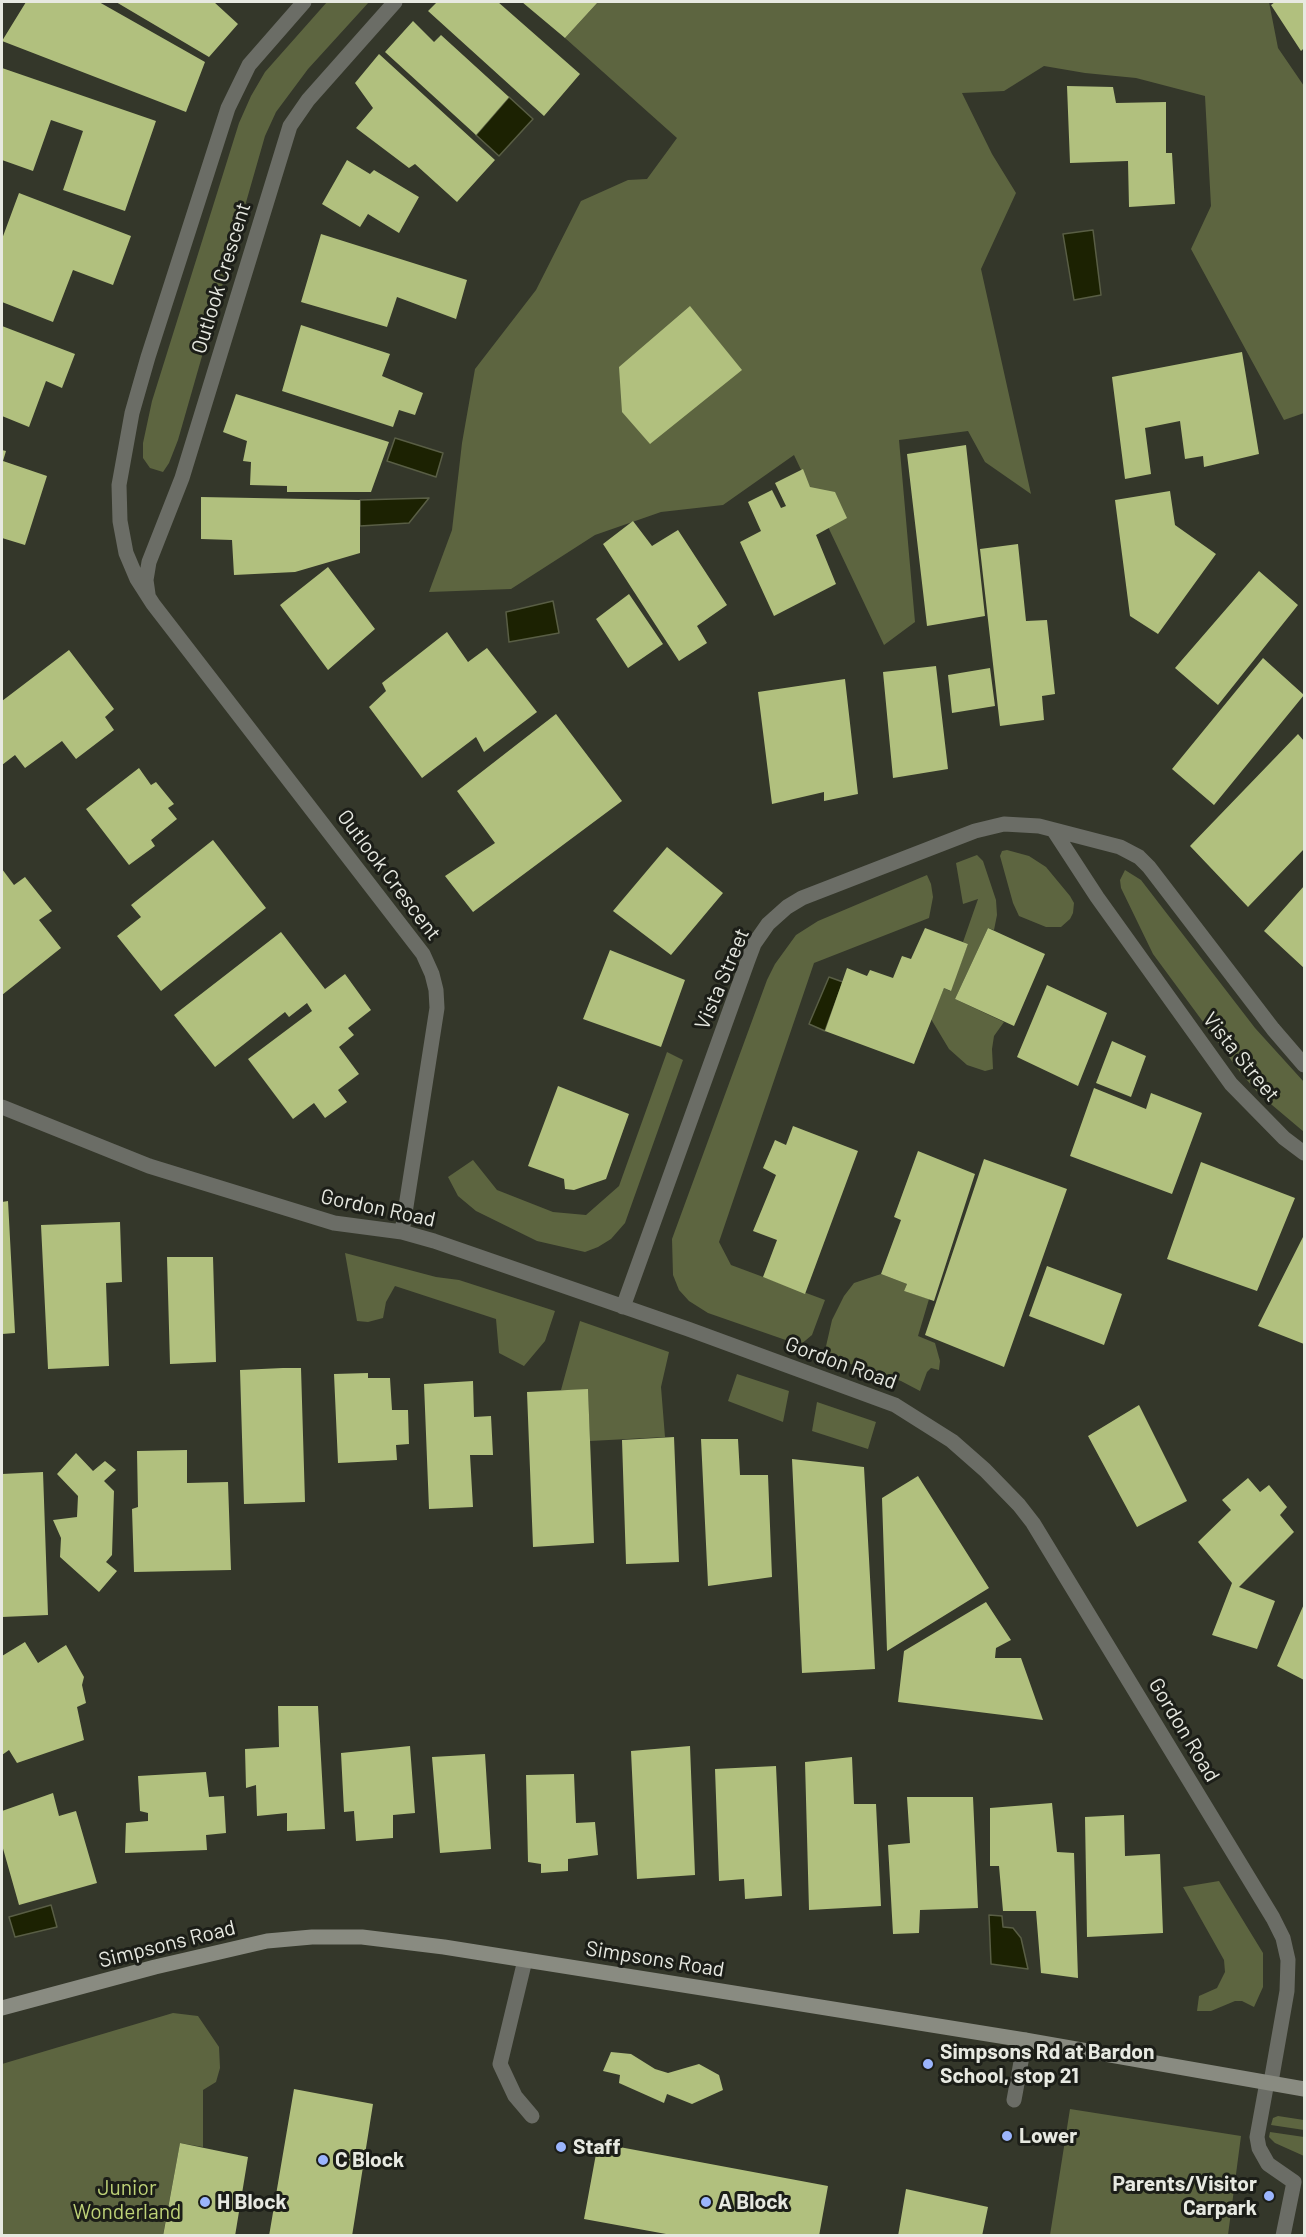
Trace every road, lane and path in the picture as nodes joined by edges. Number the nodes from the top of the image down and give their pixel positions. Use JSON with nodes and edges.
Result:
{"nodes":[{"id":1,"x":304,"y":2,"type":"edge"},
{"id":2,"x":395,"y":2,"type":"edge"},
{"id":3,"x":148,"y":596,"type":"junction"},
{"id":4,"x":1054,"y":831,"type":"junction"},
{"id":5,"x":1305,"y":1065,"type":"edge"},
{"id":6,"x":2,"y":1107,"type":"edge"},
{"id":7,"x":1305,"y":1154,"type":"edge"},
{"id":8,"x":402,"y":1232,"type":"junction"},
{"id":9,"x":623,"y":1307,"type":"junction"},
{"id":10,"x":525,"y":1960,"type":"junction"},
{"id":11,"x":2,"y":2008,"type":"edge"},
{"id":12,"x":1025,"y":2040,"type":"junction"},
{"id":13,"x":1269,"y":2082,"type":"junction"},
{"id":14,"x":1305,"y":2089,"type":"edge"},
{"id":15,"x":1014,"y":2100,"type":"dead end"},
{"id":16,"x":532,"y":2116,"type":"dead end"},
{"id":17,"x":1283,"y":2235,"type":"edge"}],
"edges":[{"from":1,"to":3,"type":"street","name":"Outlook Crescent"},
{"from":2,"to":3,"type":"street","name":"Outlook Crescent"},
{"from":3,"to":8,"type":"street","name":"Outlook Crescent"},
{"from":4,"to":5,"type":"street","name":"Vista Street"},
{"from":4,"to":7,"type":"street","name":"Vista Street"},
{"from":4,"to":9,"type":"street","name":"Vista Street"},
{"from":6,"to":8,"type":"street","name":"Gordon Road"},
{"from":8,"to":9,"type":"street","name":"Gordon Road"},
{"from":9,"to":13,"type":"street","name":"Gordon Road"},
{"from":10,"to":11,"type":"main road","name":"Simpsons Road"},
{"from":10,"to":12,"type":"main road","name":"Simpsons Road"},
{"from":10,"to":16,"type":"street"},
{"from":12,"to":13,"type":"main road","name":"Simpsons Road"},
{"from":12,"to":15,"type":"street"},
{"from":13,"to":14,"type":"main road","name":"Simpsons Road"},
{"from":13,"to":17,"type":"street","name":"Gordon Road"}]}
